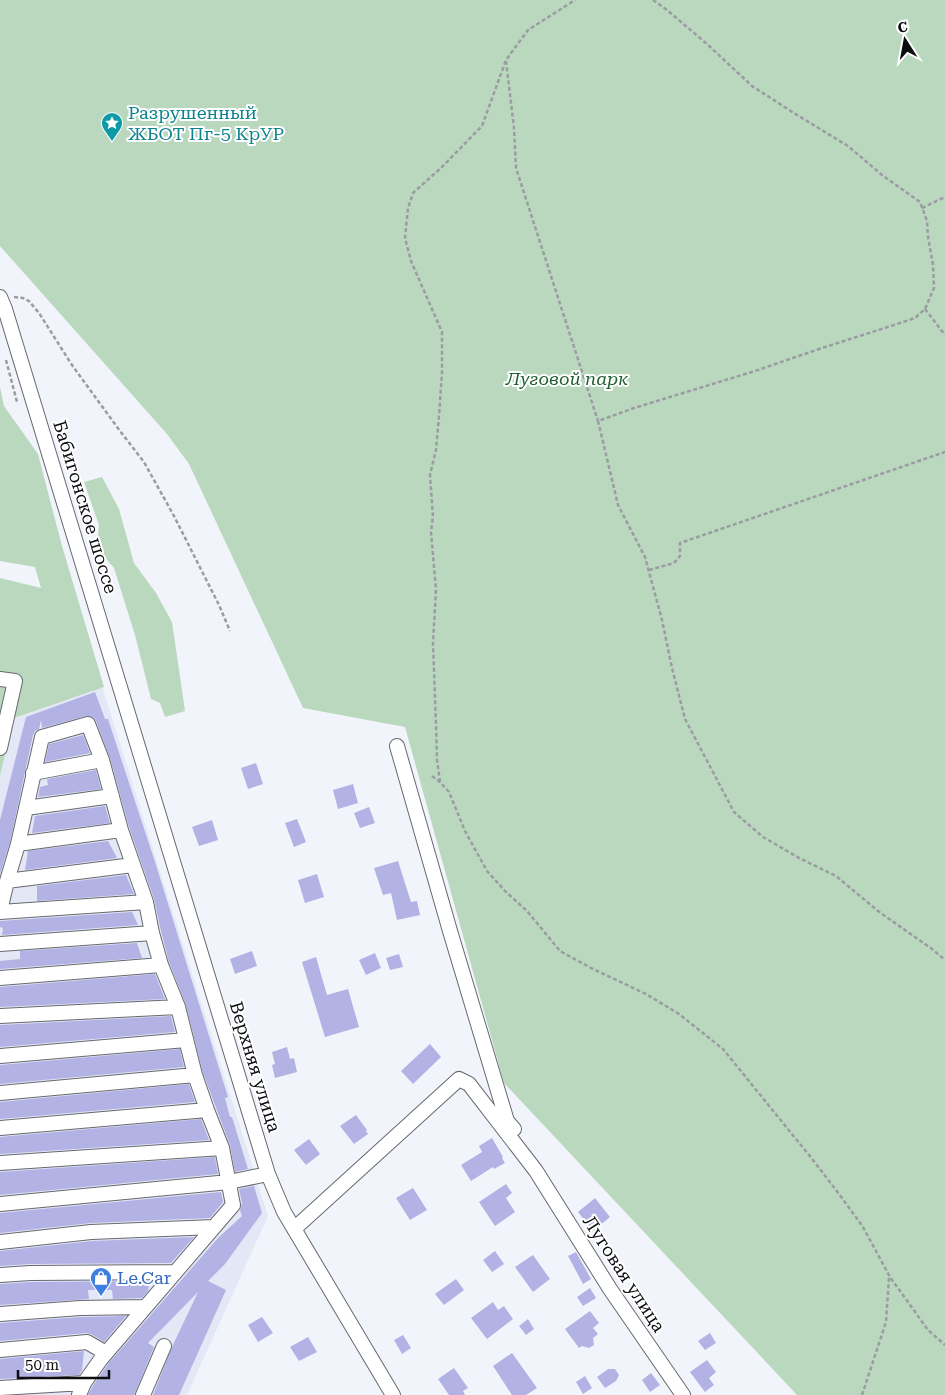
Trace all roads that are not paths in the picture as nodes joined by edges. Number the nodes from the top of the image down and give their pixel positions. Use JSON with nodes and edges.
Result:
{"nodes":[{"id":1,"x":4,"y":297,"type":"edge"},
{"id":2,"x":0,"y":678,"type":"edge"},
{"id":3,"x":132,"y":728,"type":"joint"},
{"id":4,"x":397,"y":746,"type":"dead end"},
{"id":5,"x":0,"y":748,"type":"edge"},
{"id":6,"x":102,"y":760,"type":"junction"},
{"id":7,"x":33,"y":773,"type":"junction"},
{"id":8,"x":112,"y":796,"type":"junction"},
{"id":9,"x":26,"y":808,"type":"junction"},
{"id":10,"x":121,"y":830,"type":"junction"},
{"id":11,"x":18,"y":844,"type":"junction"},
{"id":12,"x":133,"y":865,"type":"junction"},
{"id":13,"x":7,"y":880,"type":"junction"},
{"id":14,"x":146,"y":902,"type":"junction"},
{"id":15,"x":0,"y":911,"type":"edge"},
{"id":16,"x":152,"y":933,"type":"junction"},
{"id":17,"x":0,"y":944,"type":"edge"},
{"id":18,"x":162,"y":965,"type":"junction"},
{"id":19,"x":0,"y":978,"type":"edge"},
{"id":20,"x":178,"y":1007,"type":"junction"},
{"id":21,"x":0,"y":1016,"type":"edge"},
{"id":22,"x":186,"y":1040,"type":"junction"},
{"id":23,"x":0,"y":1056,"type":"edge"},
{"id":24,"x":196,"y":1075,"type":"junction"},
{"id":25,"x":0,"y":1094,"type":"edge"},
{"id":26,"x":207,"y":1110,"type":"junction"},
{"id":27,"x":0,"y":1128,"type":"edge"},
{"id":28,"x":222,"y":1148,"type":"junction"},
{"id":29,"x":523,"y":1154,"type":"junction"},
{"id":30,"x":0,"y":1164,"type":"edge"},
{"id":31,"x":268,"y":1174,"type":"junction"},
{"id":32,"x":229,"y":1182,"type":"junction"},
{"id":33,"x":0,"y":1204,"type":"edge"},
{"id":34,"x":214,"y":1227,"type":"junction"},
{"id":35,"x":294,"y":1229,"type":"junction"},
{"id":36,"x":0,"y":1242,"type":"edge"},
{"id":37,"x":175,"y":1272,"type":"junction"},
{"id":38,"x":0,"y":1274,"type":"edge"},
{"id":39,"x":145,"y":1307,"type":"junction"},
{"id":40,"x":0,"y":1314,"type":"edge"},
{"id":41,"x":164,"y":1346,"type":"dead end"},
{"id":42,"x":0,"y":1350,"type":"edge"},
{"id":43,"x":106,"y":1353,"type":"junction"},
{"id":44,"x":0,"y":1388,"type":"edge"},
{"id":45,"x":81,"y":1389,"type":"edge"},
{"id":46,"x":143,"y":1395,"type":"edge"},
{"id":47,"x":393,"y":1395,"type":"edge"},
{"id":48,"x":683,"y":1395,"type":"edge"}],
"edges":[{"from":1,"to":3,"type":"street","name":"Бабигонское шоссе"},
{"from":2,"to":5,"type":"street"},
{"from":3,"to":31,"type":"street","name":"Верхняя улица"},
{"from":4,"to":29,"type":"street"},
{"from":6,"to":7,"type":"street"},
{"from":6,"to":7,"type":"street"},
{"from":6,"to":8,"type":"street"},
{"from":7,"to":9,"type":"street"},
{"from":8,"to":9,"type":"street"},
{"from":8,"to":10,"type":"street"},
{"from":9,"to":11,"type":"street"},
{"from":10,"to":11,"type":"street"},
{"from":10,"to":12,"type":"street"},
{"from":11,"to":13,"type":"street"},
{"from":12,"to":13,"type":"street"},
{"from":12,"to":14,"type":"street"},
{"from":13,"to":15,"type":"street"},
{"from":14,"to":15,"type":"street"},
{"from":14,"to":16,"type":"street"},
{"from":16,"to":17,"type":"street"},
{"from":16,"to":18,"type":"street"},
{"from":18,"to":19,"type":"street"},
{"from":18,"to":20,"type":"street"},
{"from":20,"to":21,"type":"street"},
{"from":20,"to":22,"type":"street"},
{"from":22,"to":23,"type":"street"},
{"from":22,"to":24,"type":"street"},
{"from":24,"to":25,"type":"street"},
{"from":24,"to":26,"type":"street"},
{"from":26,"to":27,"type":"street"},
{"from":26,"to":28,"type":"street"},
{"from":28,"to":30,"type":"street"},
{"from":28,"to":32,"type":"street"},
{"from":29,"to":35,"type":"street","name":"Луговая улица"},
{"from":29,"to":48,"type":"street","name":"Луговая улица"},
{"from":31,"to":32,"type":"street"},
{"from":31,"to":35,"type":"street","name":"Верхняя улица"},
{"from":32,"to":33,"type":"street"},
{"from":32,"to":34,"type":"street"},
{"from":34,"to":36,"type":"street"},
{"from":34,"to":37,"type":"street"},
{"from":35,"to":47,"type":"street","name":"Верхняя улица"},
{"from":37,"to":38,"type":"street"},
{"from":37,"to":39,"type":"street"},
{"from":39,"to":40,"type":"street"},
{"from":39,"to":43,"type":"street"},
{"from":41,"to":46,"type":"street"},
{"from":42,"to":43,"type":"street"},
{"from":43,"to":45,"type":"street"},
{"from":44,"to":45,"type":"street"}]}
